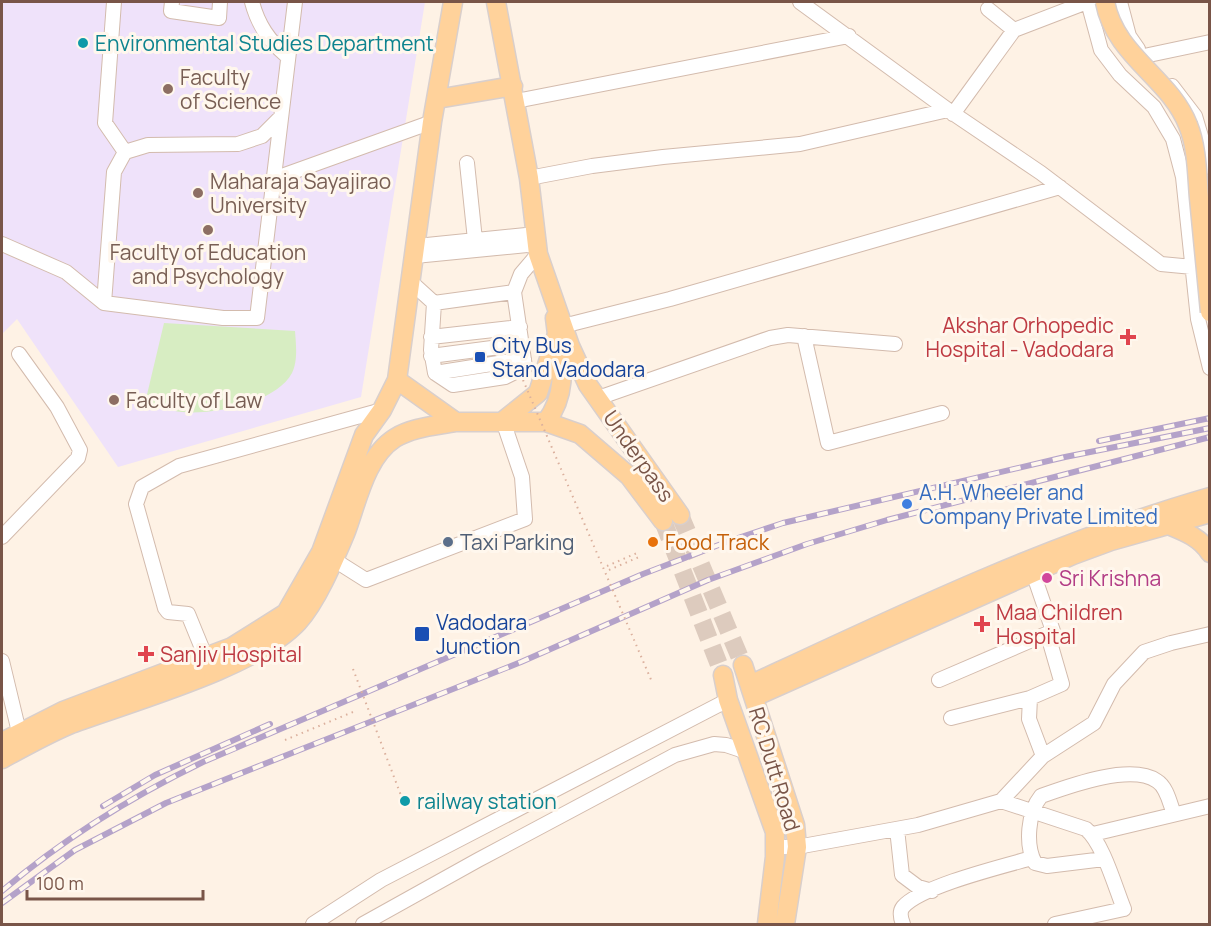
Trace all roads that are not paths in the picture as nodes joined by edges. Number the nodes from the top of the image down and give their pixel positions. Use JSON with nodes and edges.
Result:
{"nodes":[{"id":1,"x":114,"y":2,"type":"edge"},
{"id":2,"x":172,"y":2,"type":"edge"},
{"id":3,"x":220,"y":2,"type":"edge"},
{"id":4,"x":252,"y":2,"type":"edge"},
{"id":5,"x":296,"y":2,"type":"edge"},
{"id":6,"x":453,"y":2,"type":"edge"},
{"id":7,"x":496,"y":2,"type":"edge"},
{"id":8,"x":800,"y":2,"type":"edge"},
{"id":9,"x":1087,"y":2,"type":"edge"},
{"id":10,"x":1105,"y":2,"type":"edge"},
{"id":11,"x":1120,"y":2,"type":"edge"},
{"id":12,"x":988,"y":9,"type":"dead end"},
{"id":13,"x":1014,"y":30,"type":"junction"},
{"id":14,"x":849,"y":36,"type":"junction"},
{"id":15,"x":1209,"y":42,"type":"edge"},
{"id":16,"x":287,"y":56,"type":"junction"},
{"id":17,"x":1144,"y":56,"type":"junction"},
{"id":18,"x":514,"y":94,"type":"junction"},
{"id":19,"x":437,"y":99,"type":"junction"},
{"id":20,"x":950,"y":112,"type":"junction"},
{"id":21,"x":280,"y":118,"type":"junction"},
{"id":22,"x":432,"y":122,"type":"junction"},
{"id":23,"x":125,"y":152,"type":"junction"},
{"id":24,"x":467,"y":163,"type":"dead end"},
{"id":25,"x":1209,"y":167,"type":"edge"},
{"id":26,"x":1183,"y":177,"type":"junction"},
{"id":27,"x":276,"y":178,"type":"junction"},
{"id":28,"x":529,"y":178,"type":"junction"},
{"id":29,"x":1209,"y":178,"type":"edge"},
{"id":30,"x":1060,"y":187,"type":"junction"},
{"id":31,"x":476,"y":240,"type":"junction"},
{"id":32,"x":2,"y":244,"type":"edge"},
{"id":33,"x":537,"y":244,"type":"junction"},
{"id":34,"x":416,"y":251,"type":"junction"},
{"id":35,"x":1193,"y":267,"type":"junction"},
{"id":36,"x":412,"y":283,"type":"junction"},
{"id":37,"x":514,"y":292,"type":"junction"},
{"id":38,"x":104,"y":303,"type":"junction"},
{"id":39,"x":434,"y":303,"type":"junction"},
{"id":40,"x":1209,"y":312,"type":"edge"},
{"id":41,"x":520,"y":327,"type":"junction"},
{"id":42,"x":560,"y":330,"type":"junction"},
{"id":43,"x":804,"y":336,"type":"junction"},
{"id":44,"x":431,"y":337,"type":"junction"},
{"id":45,"x":522,"y":344,"type":"junction"},
{"id":46,"x":895,"y":344,"type":"dead end"},
{"id":47,"x":19,"y":354,"type":"dead end"},
{"id":48,"x":431,"y":356,"type":"junction"},
{"id":49,"x":1209,"y":368,"type":"edge"},
{"id":50,"x":397,"y":380,"type":"junction"},
{"id":51,"x":598,"y":398,"type":"junction"},
{"id":52,"x":382,"y":410,"type":"junction"},
{"id":53,"x":942,"y":413,"type":"dead end"},
{"id":54,"x":503,"y":421,"type":"junction"},
{"id":55,"x":456,"y":422,"type":"junction"},
{"id":56,"x":546,"y":422,"type":"junction"},
{"id":57,"x":1209,"y":496,"type":"edge"},
{"id":58,"x":1209,"y":513,"type":"edge"},
{"id":59,"x":1166,"y":524,"type":"junction"},
{"id":60,"x":2,"y":537,"type":"edge"},
{"id":61,"x":1209,"y":554,"type":"edge"},
{"id":62,"x":327,"y":556,"type":"junction"},
{"id":63,"x":1030,"y":566,"type":"junction"},
{"id":64,"x":1053,"y":631,"type":"junction"},
{"id":65,"x":1209,"y":634,"type":"edge"},
{"id":66,"x":206,"y":658,"type":"junction"},
{"id":67,"x":2,"y":661,"type":"edge"},
{"id":68,"x":743,"y":665,"type":"tunnel mouth"},
{"id":69,"x":723,"y":675,"type":"tunnel mouth"},
{"id":70,"x":939,"y":681,"type":"dead end"},
{"id":71,"x":752,"y":691,"type":"junction"},
{"id":72,"x":1030,"y":698,"type":"junction"},
{"id":73,"x":728,"y":700,"type":"junction"},
{"id":74,"x":951,"y":718,"type":"dead end"},
{"id":75,"x":19,"y":732,"type":"junction"},
{"id":76,"x":2,"y":742,"type":"edge"},
{"id":77,"x":747,"y":752,"type":"junction"},
{"id":78,"x":1043,"y":756,"type":"junction"},
{"id":79,"x":2,"y":759,"type":"edge"},
{"id":80,"x":1001,"y":801,"type":"junction"},
{"id":81,"x":1209,"y":806,"type":"edge"},
{"id":82,"x":1034,"y":814,"type":"junction"},
{"id":83,"x":1174,"y":814,"type":"junction"},
{"id":84,"x":897,"y":829,"type":"junction"},
{"id":85,"x":1093,"y":834,"type":"junction"},
{"id":86,"x":776,"y":847,"type":"junction"},
{"id":87,"x":797,"y":847,"type":"junction"},
{"id":88,"x":1032,"y":858,"type":"junction"},
{"id":89,"x":1104,"y":859,"type":"junction"},
{"id":90,"x":932,"y":891,"type":"junction"},
{"id":91,"x":313,"y":924,"type":"edge"},
{"id":92,"x":363,"y":924,"type":"edge"},
{"id":93,"x":767,"y":924,"type":"edge"},
{"id":94,"x":786,"y":924,"type":"edge"},
{"id":95,"x":903,"y":924,"type":"edge"},
{"id":96,"x":1055,"y":924,"type":"edge"}],
"edges":[{"from":1,"to":23,"type":"street"},
{"from":2,"to":3,"type":"street"},
{"from":4,"to":16,"type":"street"},
{"from":5,"to":16,"type":"street"},
{"from":6,"to":19,"type":"main road"},
{"from":7,"to":18,"type":"main road"},
{"from":8,"to":14,"type":"street"},
{"from":9,"to":13,"type":"street"},
{"from":9,"to":26,"type":"street"},
{"from":10,"to":40,"type":"main road","bridge":true},
{"from":11,"to":17,"type":"street"},
{"from":12,"to":13,"type":"street"},
{"from":13,"to":20,"type":"street"},
{"from":14,"to":18,"type":"street"},
{"from":14,"to":20,"type":"street"},
{"from":15,"to":17,"type":"street"},
{"from":16,"to":21,"type":"street"},
{"from":17,"to":25,"type":"street"},
{"from":18,"to":19,"type":"main road"},
{"from":18,"to":28,"type":"main road"},
{"from":19,"to":22,"type":"main road"},
{"from":20,"to":28,"type":"street"},
{"from":20,"to":30,"type":"street"},
{"from":21,"to":23,"type":"street"},
{"from":21,"to":27,"type":"street"},
{"from":22,"to":27,"type":"street"},
{"from":22,"to":34,"type":"main road"},
{"from":23,"to":38,"type":"street"},
{"from":24,"to":31,"type":"street"},
{"from":26,"to":29,"type":"street"},
{"from":26,"to":35,"type":"street"},
{"from":27,"to":38,"type":"street"},
{"from":28,"to":33,"type":"main road"},
{"from":30,"to":35,"type":"street"},
{"from":30,"to":42,"type":"street"},
{"from":31,"to":33,"type":"street"},
{"from":31,"to":34,"type":"street"},
{"from":32,"to":38,"type":"street"},
{"from":33,"to":34,"type":"street"},
{"from":33,"to":37,"type":"street"},
{"from":33,"to":42,"type":"main road"},
{"from":34,"to":36,"type":"main road"},
{"from":35,"to":49,"type":"street"},
{"from":36,"to":39,"type":"street"},
{"from":36,"to":50,"type":"main road"},
{"from":37,"to":39,"type":"street"},
{"from":37,"to":41,"type":"street"},
{"from":39,"to":44,"type":"street"},
{"from":41,"to":44,"type":"street"},
{"from":41,"to":45,"type":"street"},
{"from":42,"to":51,"type":"main road","name":"Underpass"},
{"from":42,"to":54,"type":"main road"},
{"from":42,"to":56,"type":"main road"},
{"from":43,"to":46,"type":"street"},
{"from":43,"to":51,"type":"street"},
{"from":43,"to":53,"type":"street"},
{"from":44,"to":48,"type":"street"},
{"from":45,"to":48,"type":"street"},
{"from":45,"to":48,"type":"street"},
{"from":47,"to":60,"type":"street"},
{"from":50,"to":52,"type":"main road"},
{"from":50,"to":55,"type":"main road"},
{"from":51,"to":56,"type":"main road","name":"Underpass"},
{"from":52,"to":62,"type":"main road"},
{"from":52,"to":66,"type":"street"},
{"from":54,"to":55,"type":"main road","name":"Underpass"},
{"from":54,"to":56,"type":"main road","name":"Underpass"},
{"from":54,"to":62,"type":"street"},
{"from":55,"to":62,"type":"main road","name":"Underpass"},
{"from":57,"to":63,"type":"main road"},
{"from":58,"to":59,"type":"main road"},
{"from":59,"to":61,"type":"main road"},
{"from":59,"to":63,"type":"main road"},
{"from":62,"to":66,"type":"main road"},
{"from":62,"to":79,"type":"main road"},
{"from":63,"to":64,"type":"street"},
{"from":63,"to":71,"type":"main road"},
{"from":64,"to":70,"type":"street"},
{"from":64,"to":72,"type":"street"},
{"from":65,"to":78,"type":"street"},
{"from":66,"to":75,"type":"main road"},
{"from":67,"to":75,"type":"street"},
{"from":68,"to":71,"type":"main road"},
{"from":69,"to":73,"type":"main road"},
{"from":71,"to":87,"type":"main road","name":"RC Dutt Road"},
{"from":72,"to":74,"type":"street"},
{"from":72,"to":78,"type":"street"},
{"from":73,"to":77,"type":"main road","name":"RC Dutt Road"},
{"from":73,"to":91,"type":"street"},
{"from":75,"to":76,"type":"main road"},
{"from":77,"to":86,"type":"main road","name":"RC Dutt Road"},
{"from":77,"to":92,"type":"street"},
{"from":78,"to":80,"type":"street"},
{"from":80,"to":82,"type":"street"},
{"from":80,"to":84,"type":"street"},
{"from":81,"to":83,"type":"street"},
{"from":82,"to":83,"type":"street"},
{"from":82,"to":85,"type":"street"},
{"from":82,"to":88,"type":"street"},
{"from":83,"to":85,"type":"street"},
{"from":84,"to":87,"type":"street"},
{"from":84,"to":90,"type":"street"},
{"from":85,"to":89,"type":"street"},
{"from":86,"to":87,"type":"street"},
{"from":86,"to":93,"type":"main road","name":"RC Dutt Road"},
{"from":87,"to":94,"type":"main road","name":"RC Dutt Road"},
{"from":88,"to":89,"type":"street"},
{"from":88,"to":90,"type":"street"},
{"from":89,"to":96,"type":"street"},
{"from":90,"to":95,"type":"street"}]}
